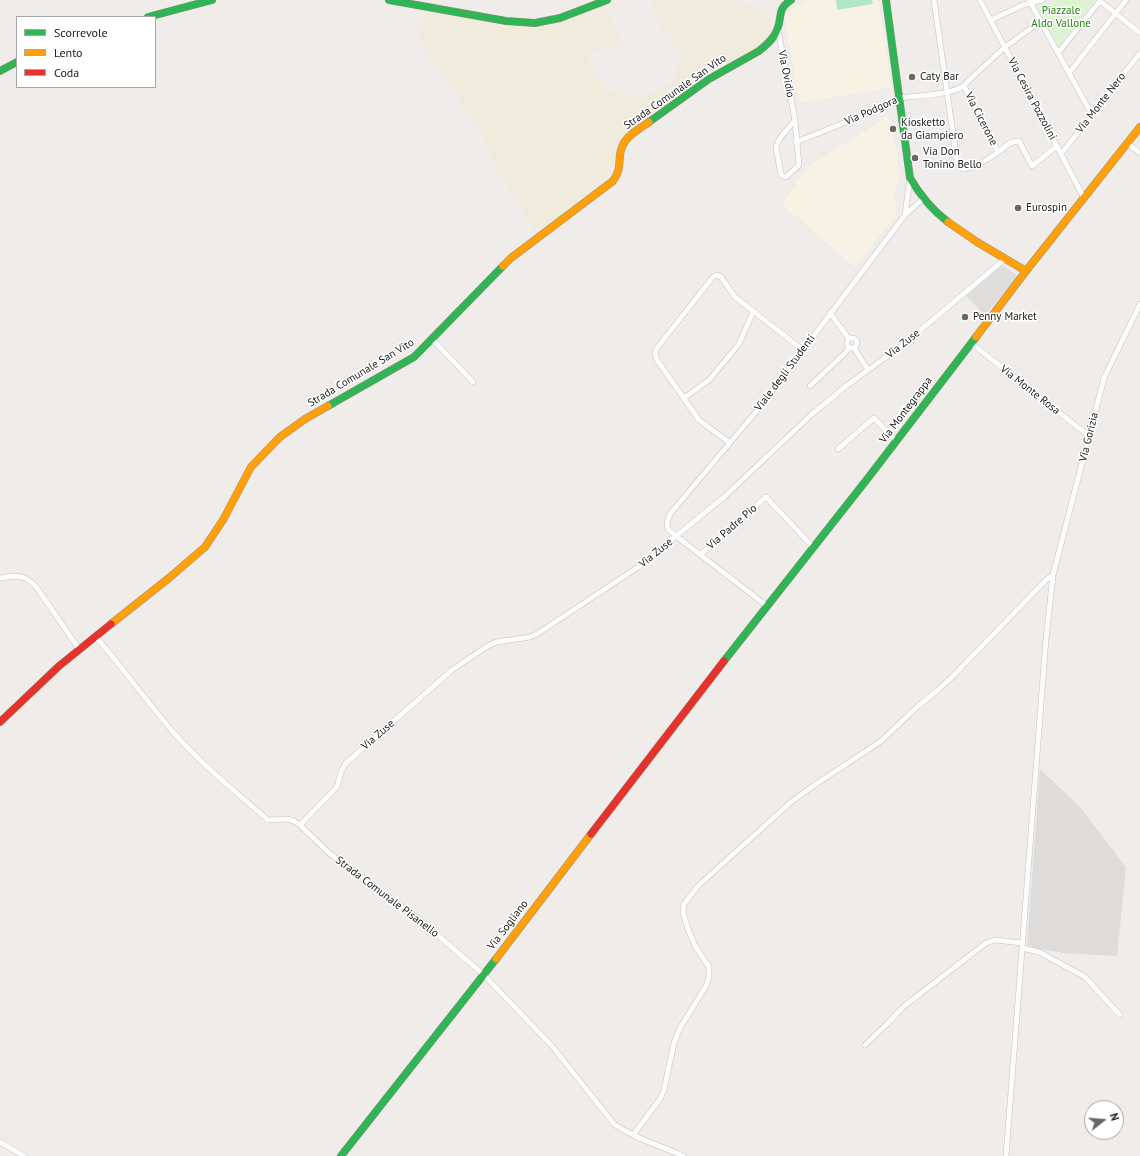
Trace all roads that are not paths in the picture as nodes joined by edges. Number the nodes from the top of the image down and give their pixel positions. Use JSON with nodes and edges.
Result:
{"nodes":[{"id":1,"x":212,"y":0,"type":"edge"},
{"id":2,"x":389,"y":0,"type":"edge"},
{"id":3,"x":607,"y":0,"type":"edge"},
{"id":4,"x":791,"y":0,"type":"edge"},
{"id":5,"x":886,"y":0,"type":"edge"},
{"id":6,"x":934,"y":0,"type":"edge"},
{"id":7,"x":980,"y":0,"type":"edge"},
{"id":8,"x":1042,"y":0,"type":"edge"},
{"id":9,"x":1126,"y":0,"type":"edge"},
{"id":10,"x":1030,"y":1,"type":"edge"},
{"id":11,"x":1115,"y":13,"type":"junction"},
{"id":12,"x":152,"y":16,"type":"edge"},
{"id":13,"x":991,"y":20,"type":"junction"},
{"id":14,"x":1041,"y":21,"type":"junction"},
{"id":15,"x":778,"y":28,"type":"junction"},
{"id":16,"x":1140,"y":33,"type":"edge"},
{"id":17,"x":1005,"y":47,"type":"junction"},
{"id":18,"x":1058,"y":53,"type":"junction"},
{"id":19,"x":1140,"y":53,"type":"edge"},
{"id":20,"x":16,"y":63,"type":"edge"},
{"id":21,"x":0,"y":71,"type":"edge"},
{"id":22,"x":1069,"y":73,"type":"junction"},
{"id":23,"x":964,"y":86,"type":"junction"},
{"id":24,"x":947,"y":92,"type":"junction"},
{"id":25,"x":900,"y":98,"type":"junction"},
{"id":26,"x":1092,"y":115,"type":"junction"},
{"id":27,"x":795,"y":120,"type":"junction"},
{"id":28,"x":1140,"y":127,"type":"edge"},
{"id":29,"x":796,"y":142,"type":"junction"},
{"id":30,"x":1128,"y":143,"type":"junction"},
{"id":31,"x":1057,"y":146,"type":"junction"},
{"id":32,"x":998,"y":152,"type":"junction"},
{"id":33,"x":1140,"y":153,"type":"edge"},
{"id":34,"x":1062,"y":154,"type":"junction"},
{"id":35,"x":910,"y":178,"type":"junction"},
{"id":36,"x":924,"y":198,"type":"junction"},
{"id":37,"x":1084,"y":198,"type":"junction"},
{"id":38,"x":905,"y":215,"type":"junction"},
{"id":39,"x":1006,"y":258,"type":"junction"},
{"id":40,"x":1026,"y":271,"type":"junction"},
{"id":41,"x":1140,"y":304,"type":"edge"},
{"id":42,"x":753,"y":312,"type":"junction"},
{"id":43,"x":830,"y":313,"type":"junction"},
{"id":44,"x":432,"y":339,"type":"junction"},
{"id":45,"x":849,"y":339,"type":"junction"},
{"id":46,"x":971,"y":343,"type":"junction"},
{"id":47,"x":851,"y":348,"type":"junction"},
{"id":48,"x":803,"y":350,"type":"junction"},
{"id":49,"x":868,"y":370,"type":"junction"},
{"id":50,"x":473,"y":382,"type":"dead end"},
{"id":51,"x":810,"y":386,"type":"dead end"},
{"id":52,"x":684,"y":398,"type":"junction"},
{"id":53,"x":1089,"y":436,"type":"junction"},
{"id":54,"x":896,"y":441,"type":"junction"},
{"id":55,"x":730,"y":443,"type":"junction"},
{"id":56,"x":838,"y":449,"type":"dead end"},
{"id":57,"x":676,"y":536,"type":"junction"},
{"id":58,"x":813,"y":548,"type":"junction"},
{"id":59,"x":701,"y":554,"type":"junction"},
{"id":60,"x":1053,"y":575,"type":"junction"},
{"id":61,"x":0,"y":578,"type":"edge"},
{"id":62,"x":767,"y":606,"type":"junction"},
{"id":63,"x":96,"y":637,"type":"junction"},
{"id":64,"x":79,"y":649,"type":"junction"},
{"id":65,"x":689,"y":705,"type":"joint"},
{"id":66,"x":0,"y":722,"type":"edge"},
{"id":67,"x":300,"y":825,"type":"junction"},
{"id":68,"x":1023,"y":945,"type":"junction"},
{"id":69,"x":484,"y":975,"type":"junction"},
{"id":70,"x":1120,"y":1015,"type":"dead end"},
{"id":71,"x":865,"y":1045,"type":"dead end"},
{"id":72,"x":633,"y":1135,"type":"junction"},
{"id":73,"x":0,"y":1142,"type":"edge"},
{"id":74,"x":24,"y":1156,"type":"edge"},
{"id":75,"x":341,"y":1156,"type":"edge"},
{"id":76,"x":683,"y":1156,"type":"edge"},
{"id":77,"x":1006,"y":1156,"type":"edge"}],
"edges":[{"from":1,"to":12,"type":"main road"},
{"from":2,"to":3,"type":"main road"},
{"from":4,"to":15,"type":"main road","name":"Strada Comunale San Vito"},
{"from":5,"to":25,"type":"main road"},
{"from":6,"to":24,"type":"street"},
{"from":7,"to":13,"type":"street","name":"Via Cesira Pozzolini"},
{"from":8,"to":10,"type":"street"},
{"from":9,"to":11,"type":"street"},
{"from":10,"to":13,"type":"street"},
{"from":10,"to":14,"type":"street"},
{"from":11,"to":16,"type":"street"},
{"from":11,"to":18,"type":"street"},
{"from":11,"to":22,"type":"street"},
{"from":13,"to":17,"type":"street","name":"Via Cesira Pozzolini"},
{"from":14,"to":17,"type":"street","name":"Via Podgora"},
{"from":14,"to":18,"type":"street"},
{"from":15,"to":27,"type":"street","name":"Via Ovidio"},
{"from":15,"to":44,"type":"main road","name":"Strada Comunale San Vito"},
{"from":17,"to":23,"type":"street","name":"Via Podgora"},
{"from":17,"to":31,"type":"street","name":"Via Cesira Pozzolini"},
{"from":18,"to":22,"type":"street"},
{"from":19,"to":26,"type":"street","name":"Via Monte Nero"},
{"from":20,"to":21,"type":"main road"},
{"from":22,"to":26,"type":"street"},
{"from":23,"to":24,"type":"street","name":"Via Podgora"},
{"from":23,"to":32,"type":"street","name":"Via Cicerone"},
{"from":24,"to":25,"type":"street","name":"Via Podgora"},
{"from":24,"to":32,"type":"street"},
{"from":25,"to":29,"type":"street","name":"Via Podgora"},
{"from":25,"to":35,"type":"main road"},
{"from":26,"to":34,"type":"street","name":"Via Monte Nero"},
{"from":27,"to":29,"type":"street","name":"Via Ovidio"},
{"from":27,"to":29,"type":"street","name":"Via Ovidio"},
{"from":28,"to":30,"type":"main road","name":"Via Montegrappa"},
{"from":30,"to":33,"type":"street"},
{"from":30,"to":37,"type":"main road","name":"Via Montegrappa"},
{"from":31,"to":32,"type":"street"},
{"from":31,"to":34,"type":"street","name":"Via Cesira Pozzolini"},
{"from":34,"to":37,"type":"street","name":"Via Cesira Pozzolini"},
{"from":35,"to":36,"type":"main road"},
{"from":35,"to":38,"type":"street"},
{"from":36,"to":38,"type":"street","name":"Viale degli Studenti"},
{"from":36,"to":39,"type":"main road"},
{"from":37,"to":40,"type":"main road","name":"Via Montegrappa"},
{"from":38,"to":43,"type":"street","name":"Viale degli Studenti"},
{"from":39,"to":40,"type":"main road"},
{"from":39,"to":49,"type":"street","name":"Via Zuse"},
{"from":40,"to":46,"type":"main road","name":"Via Montegrappa"},
{"from":41,"to":53,"type":"street","name":"Via Gorizia"},
{"from":42,"to":48,"type":"street"},
{"from":42,"to":52,"type":"street"},
{"from":42,"to":52,"type":"street"},
{"from":43,"to":45,"type":"street"},
{"from":43,"to":48,"type":"street","name":"Viale degli Studenti"},
{"from":44,"to":50,"type":"street"},
{"from":44,"to":63,"type":"main road","name":"Strada Comunale San Vito"},
{"from":45,"to":47,"type":"street"},
{"from":45,"to":47,"type":"street"},
{"from":46,"to":53,"type":"street","name":"Via Monte Rosa"},
{"from":46,"to":54,"type":"main road","name":"Via Montegrappa"},
{"from":47,"to":49,"type":"street"},
{"from":47,"to":51,"type":"street"},
{"from":48,"to":55,"type":"street","name":"Viale degli Studenti"},
{"from":49,"to":57,"type":"street","name":"Via Zuse"},
{"from":52,"to":55,"type":"street"},
{"from":53,"to":60,"type":"street","name":"Via Gorizia"},
{"from":54,"to":56,"type":"street"},
{"from":54,"to":58,"type":"main road","name":"Via Montegrappa"},
{"from":55,"to":57,"type":"street","name":"Viale degli Studenti"},
{"from":57,"to":59,"type":"street"},
{"from":57,"to":67,"type":"street","name":"Via Zuse"},
{"from":58,"to":59,"type":"street","name":"Via Padre Pio"},
{"from":58,"to":62,"type":"main road","name":"Via Montegrappa"},
{"from":59,"to":62,"type":"street"},
{"from":60,"to":68,"type":"street","name":"Via Gorizia"},
{"from":60,"to":72,"type":"street"},
{"from":61,"to":64,"type":"street"},
{"from":62,"to":65,"type":"main road","name":"Via Montegrappa"},
{"from":63,"to":64,"type":"main road","name":"Strada Comunale San Vito"},
{"from":63,"to":67,"type":"street","name":"Strada Comunale Pisanello"},
{"from":64,"to":66,"type":"main road","name":"Strada Comunale San Vito"},
{"from":65,"to":69,"type":"main road","name":"Via Sogliano"},
{"from":67,"to":69,"type":"street","name":"Strada Comunale Pisanello"},
{"from":68,"to":70,"type":"street"},
{"from":68,"to":71,"type":"street"},
{"from":68,"to":77,"type":"street","name":"Via Gorizia"},
{"from":69,"to":72,"type":"street","name":"Strada Comunale Pisanello"},
{"from":69,"to":75,"type":"main road","name":"Via Sogliano"},
{"from":72,"to":76,"type":"street","name":"Strada Comunale Pisanello"},
{"from":73,"to":74,"type":"street"}]}
